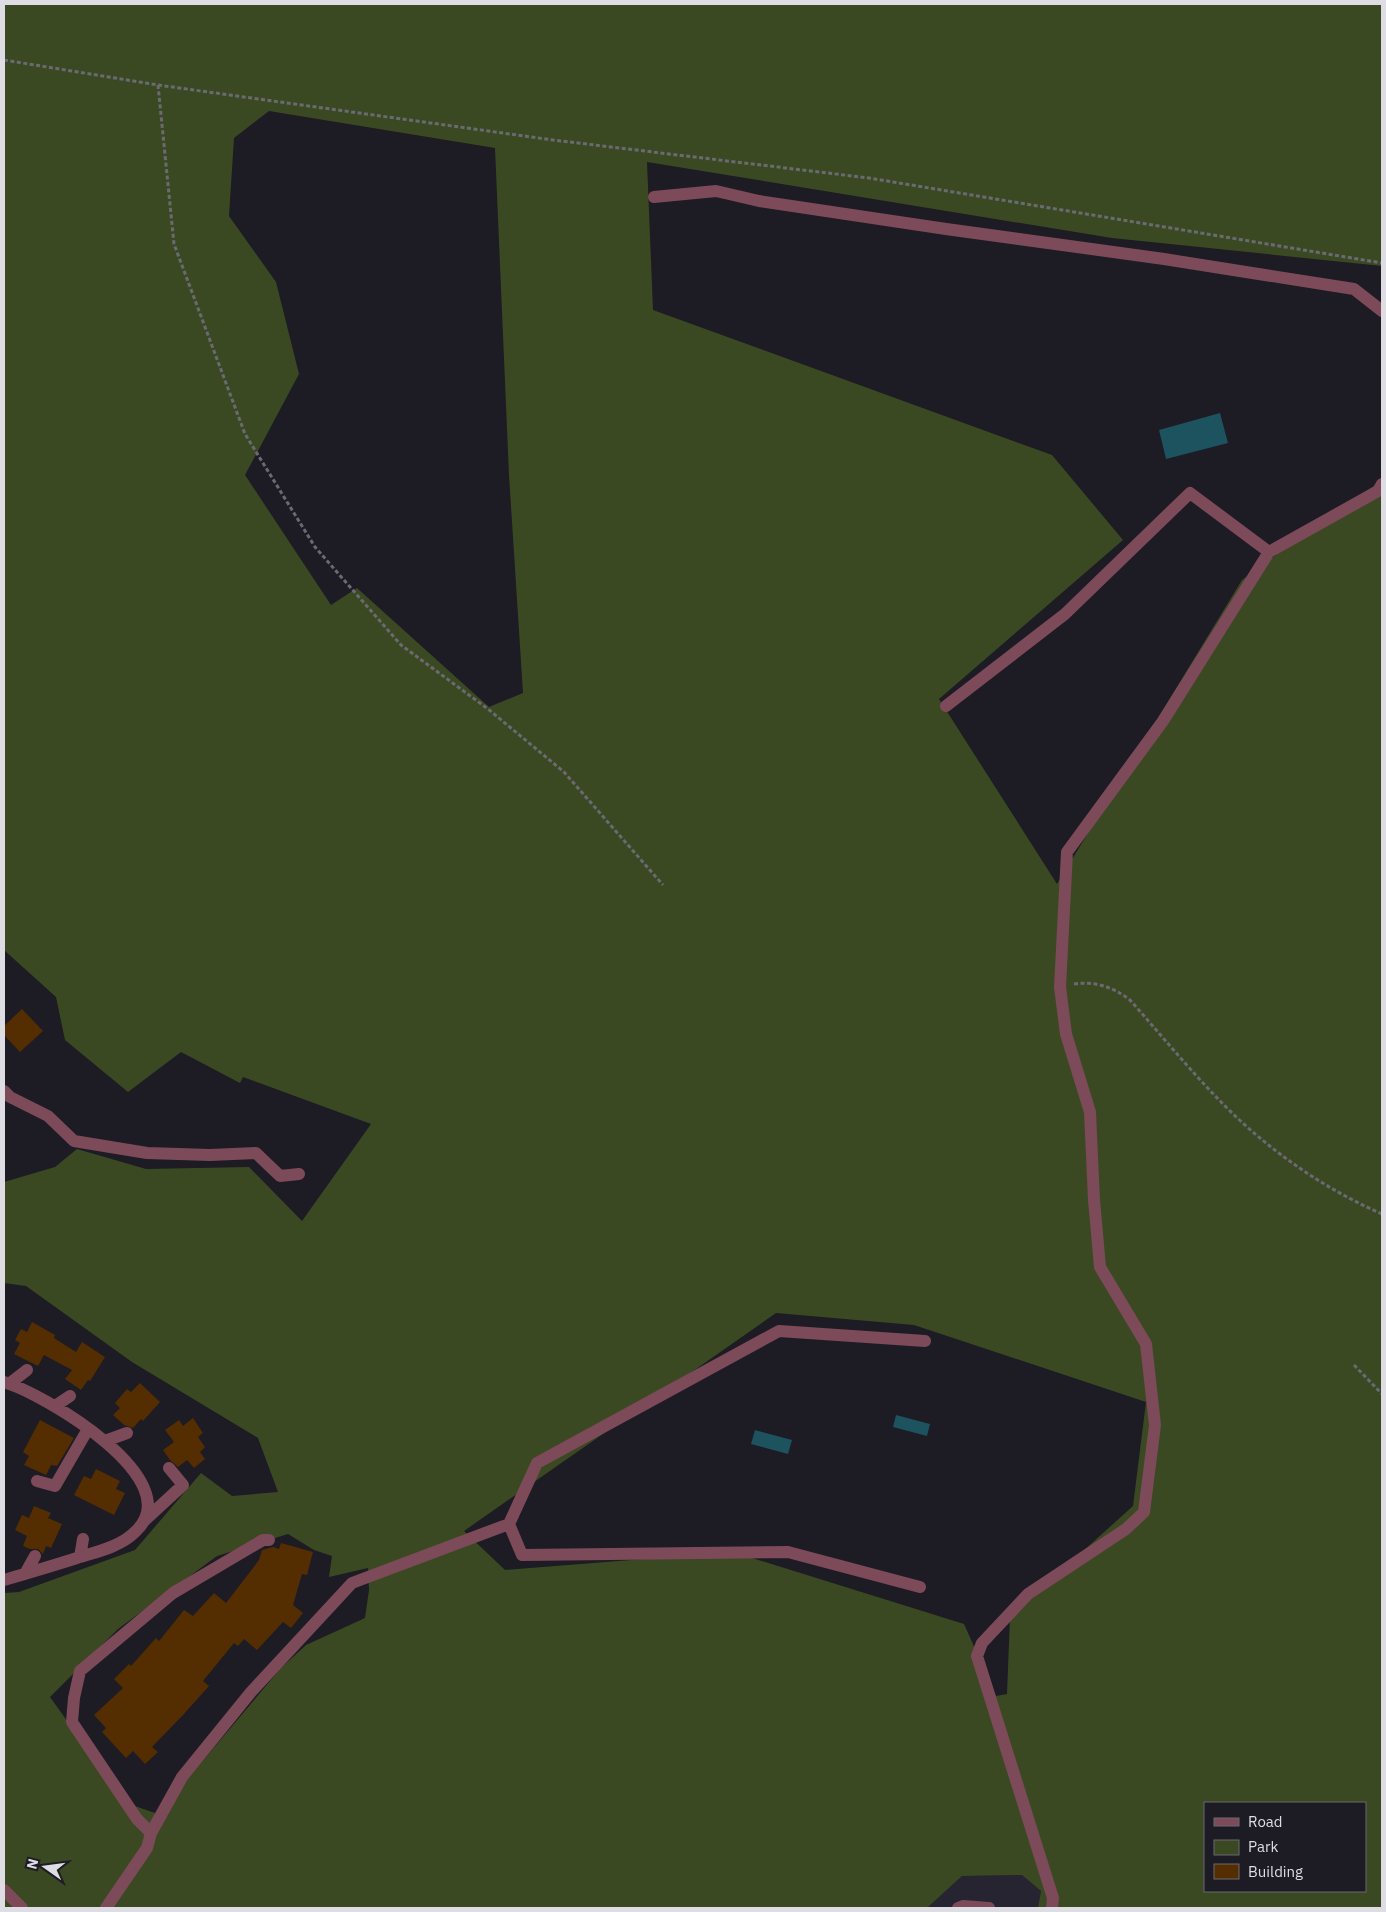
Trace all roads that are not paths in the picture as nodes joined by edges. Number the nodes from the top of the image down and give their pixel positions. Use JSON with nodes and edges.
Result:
{"nodes":[{"id":1,"x":654,"y":198,"type":"dead end"},
{"id":2,"x":1382,"y":311,"type":"edge"},
{"id":3,"x":1382,"y":484,"type":"edge"},
{"id":4,"x":1270,"y":552,"type":"junction"},
{"id":5,"x":946,"y":706,"type":"dead end"},
{"id":6,"x":4,"y":1091,"type":"edge"},
{"id":7,"x":299,"y":1174,"type":"dead end"},
{"id":8,"x":925,"y":1341,"type":"dead end"},
{"id":9,"x":27,"y":1370,"type":"dead end"},
{"id":10,"x":7,"y":1383,"type":"edge"},
{"id":11,"x":70,"y":1396,"type":"dead end"},
{"id":12,"x":55,"y":1406,"type":"junction"},
{"id":13,"x":88,"y":1429,"type":"junction"},
{"id":14,"x":127,"y":1433,"type":"dead end"},
{"id":15,"x":105,"y":1441,"type":"junction"},
{"id":16,"x":169,"y":1468,"type":"dead end"},
{"id":17,"x":37,"y":1481,"type":"dead end"},
{"id":18,"x":145,"y":1520,"type":"junction"},
{"id":19,"x":509,"y":1524,"type":"junction"},
{"id":20,"x":83,"y":1539,"type":"dead end"},
{"id":21,"x":269,"y":1540,"type":"dead end"},
{"id":22,"x":36,"y":1556,"type":"dead end"},
{"id":23,"x":80,"y":1557,"type":"junction"},
{"id":24,"x":25,"y":1574,"type":"junction"},
{"id":25,"x":4,"y":1580,"type":"edge"},
{"id":26,"x":920,"y":1587,"type":"dead end"},
{"id":27,"x":150,"y":1834,"type":"junction"},
{"id":28,"x":4,"y":1890,"type":"edge"},
{"id":29,"x":22,"y":1908,"type":"edge"},
{"id":30,"x":106,"y":1908,"type":"edge"},
{"id":31,"x":958,"y":1908,"type":"edge"},
{"id":32,"x":989,"y":1908,"type":"edge"},
{"id":33,"x":1052,"y":1908,"type":"edge"}],
"edges":[{"from":1,"to":2,"type":"street"},
{"from":3,"to":4,"type":"street"},
{"from":4,"to":5,"type":"street"},
{"from":4,"to":33,"type":"street"},
{"from":6,"to":7,"type":"street"},
{"from":8,"to":19,"type":"street"},
{"from":9,"to":10,"type":"street"},
{"from":10,"to":12,"type":"street"},
{"from":11,"to":12,"type":"street"},
{"from":12,"to":13,"type":"street"},
{"from":13,"to":15,"type":"street"},
{"from":13,"to":17,"type":"street"},
{"from":14,"to":15,"type":"street"},
{"from":15,"to":18,"type":"street"},
{"from":16,"to":18,"type":"street"},
{"from":18,"to":23,"type":"street"},
{"from":19,"to":26,"type":"street"},
{"from":19,"to":27,"type":"street"},
{"from":20,"to":23,"type":"street"},
{"from":21,"to":27,"type":"street"},
{"from":22,"to":24,"type":"street"},
{"from":23,"to":24,"type":"street"},
{"from":24,"to":25,"type":"street"},
{"from":27,"to":30,"type":"street"},
{"from":28,"to":29,"type":"street"},
{"from":31,"to":32,"type":"street"}]}
